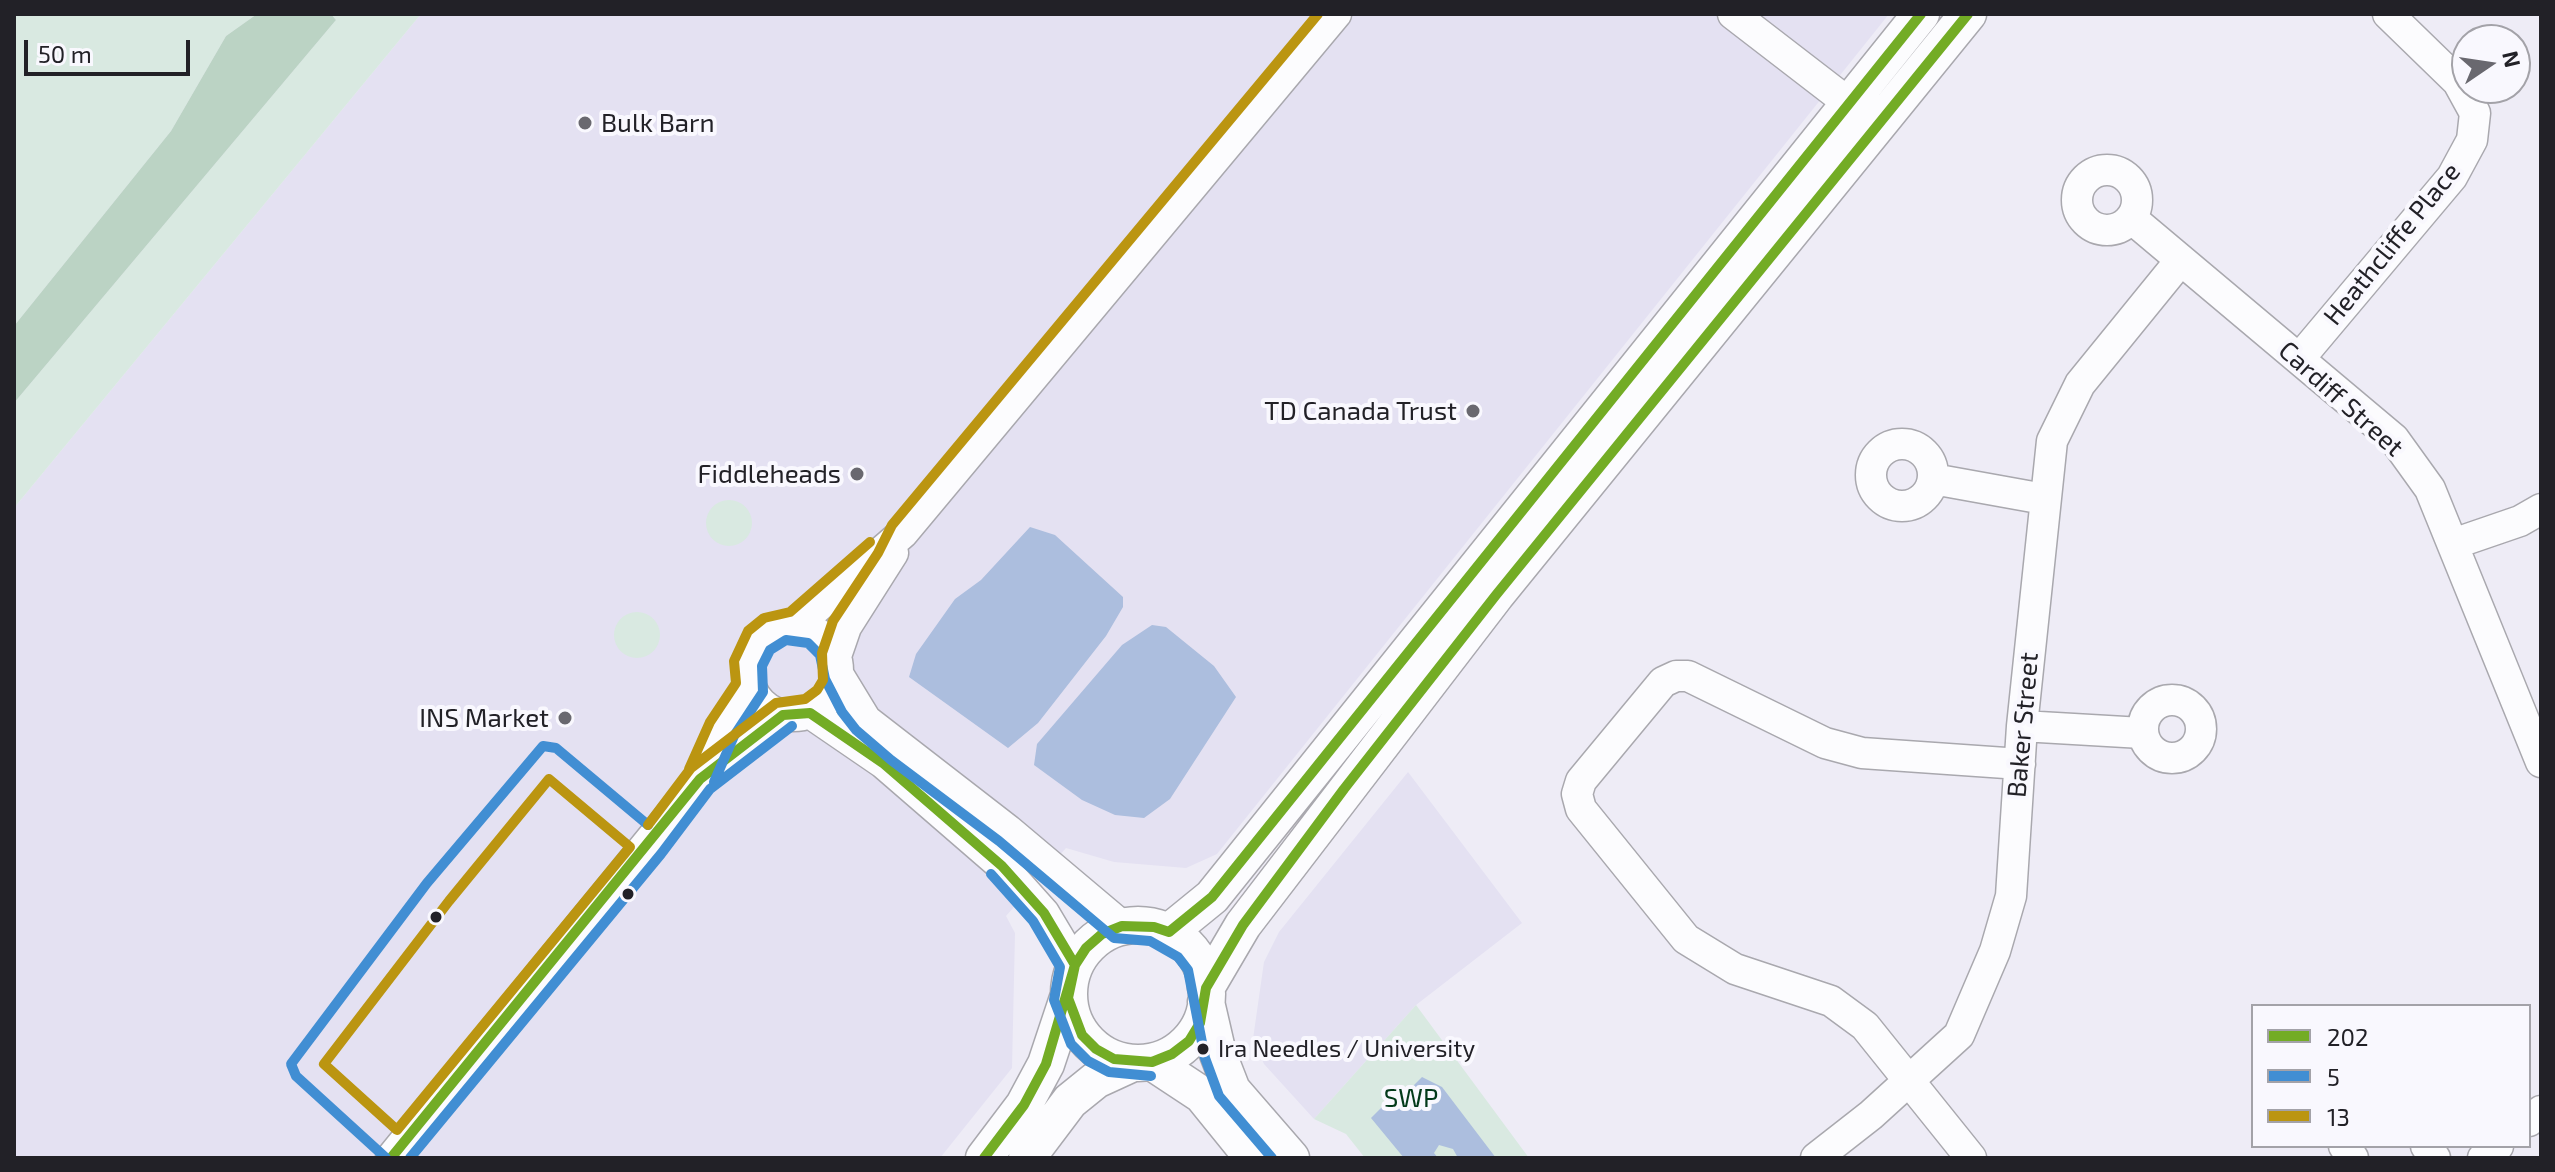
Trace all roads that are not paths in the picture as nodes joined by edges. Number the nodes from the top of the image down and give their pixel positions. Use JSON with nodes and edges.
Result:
{"nodes":[{"id":1,"x":1336,"y":14,"type":"edge"},
{"id":2,"x":1733,"y":14,"type":"edge"},
{"id":3,"x":1921,"y":14,"type":"edge"},
{"id":4,"x":1968,"y":14,"type":"edge"},
{"id":5,"x":2388,"y":14,"type":"edge"},
{"id":6,"x":1862,"y":114,"type":"junction"},
{"id":7,"x":2131,"y":218,"type":"dead end"},
{"id":8,"x":2180,"y":261,"type":"junction"},
{"id":9,"x":2299,"y":359,"type":"junction"},
{"id":10,"x":1933,"y":479,"type":"dead end"},
{"id":11,"x":2044,"y":499,"type":"junction"},
{"id":12,"x":2541,"y":509,"type":"edge"},
{"id":13,"x":903,"y":533,"type":"junction"},
{"id":14,"x":2453,"y":544,"type":"junction"},
{"id":15,"x":797,"y":625,"type":"junction"},
{"id":16,"x":837,"y":665,"type":"junction"},
{"id":17,"x":750,"y":687,"type":"junction"},
{"id":18,"x":796,"y":714,"type":"junction"},
{"id":19,"x":2022,"y":726,"type":"junction"},
{"id":20,"x":2142,"y":733,"type":"dead end"},
{"id":21,"x":2541,"y":762,"type":"edge"},
{"id":22,"x":2020,"y":764,"type":"junction"},
{"id":23,"x":700,"y":779,"type":"junction"},
{"id":24,"x":1122,"y":926,"type":"junction"},
{"id":25,"x":1169,"y":932,"type":"junction"},
{"id":26,"x":1072,"y":982,"type":"junction"},
{"id":27,"x":1206,"y":995,"type":"junction"},
{"id":28,"x":1143,"y":1063,"type":"junction"},
{"id":29,"x":1908,"y":1078,"type":"junction"},
{"id":30,"x":391,"y":1158,"type":"edge"},
{"id":31,"x":984,"y":1158,"type":"edge"},
{"id":32,"x":1027,"y":1158,"type":"edge"},
{"id":33,"x":1253,"y":1158,"type":"edge"},
{"id":34,"x":1291,"y":1158,"type":"edge"},
{"id":35,"x":1816,"y":1158,"type":"edge"},
{"id":36,"x":1971,"y":1158,"type":"edge"}],
"edges":[{"from":1,"to":13,"type":"street"},
{"from":2,"to":6,"type":"street"},
{"from":3,"to":6,"type":"main road"},
{"from":4,"to":6,"type":"main road"},
{"from":5,"to":9,"type":"street","name":"Heathcliffe Place"},
{"from":6,"to":25,"type":"main road"},
{"from":6,"to":27,"type":"main road"},
{"from":7,"to":8,"type":"street","name":"Cardiff Street"},
{"from":8,"to":9,"type":"street","name":"Cardiff Street"},
{"from":8,"to":11,"type":"street","name":"Baker Street"},
{"from":9,"to":14,"type":"street","name":"Cardiff Street"},
{"from":10,"to":11,"type":"street"},
{"from":11,"to":19,"type":"street","name":"Baker Street"},
{"from":12,"to":14,"type":"street"},
{"from":13,"to":15,"type":"street"},
{"from":13,"to":16,"type":"street"},
{"from":14,"to":21,"type":"street","name":"Cardiff Street"},
{"from":15,"to":16,"type":"street"},
{"from":15,"to":17,"type":"street"},
{"from":16,"to":18,"type":"street"},
{"from":16,"to":24,"type":"street"},
{"from":17,"to":18,"type":"street"},
{"from":17,"to":23,"type":"street"},
{"from":18,"to":23,"type":"street"},
{"from":18,"to":26,"type":"street"},
{"from":19,"to":20,"type":"street"},
{"from":19,"to":22,"type":"street","name":"Baker Street"},
{"from":22,"to":29,"type":"street","name":"Baker Street"},
{"from":22,"to":29,"type":"street"},
{"from":23,"to":30,"type":"street"},
{"from":24,"to":25,"type":"main road"},
{"from":24,"to":26,"type":"main road"},
{"from":25,"to":27,"type":"main road"},
{"from":26,"to":28,"type":"main road"},
{"from":26,"to":31,"type":"main road"},
{"from":27,"to":28,"type":"main road"},
{"from":27,"to":34,"type":"main road"},
{"from":28,"to":32,"type":"main road"},
{"from":28,"to":33,"type":"main road"},
{"from":29,"to":35,"type":"street","name":"Baker Street"},
{"from":29,"to":36,"type":"street"}]}
